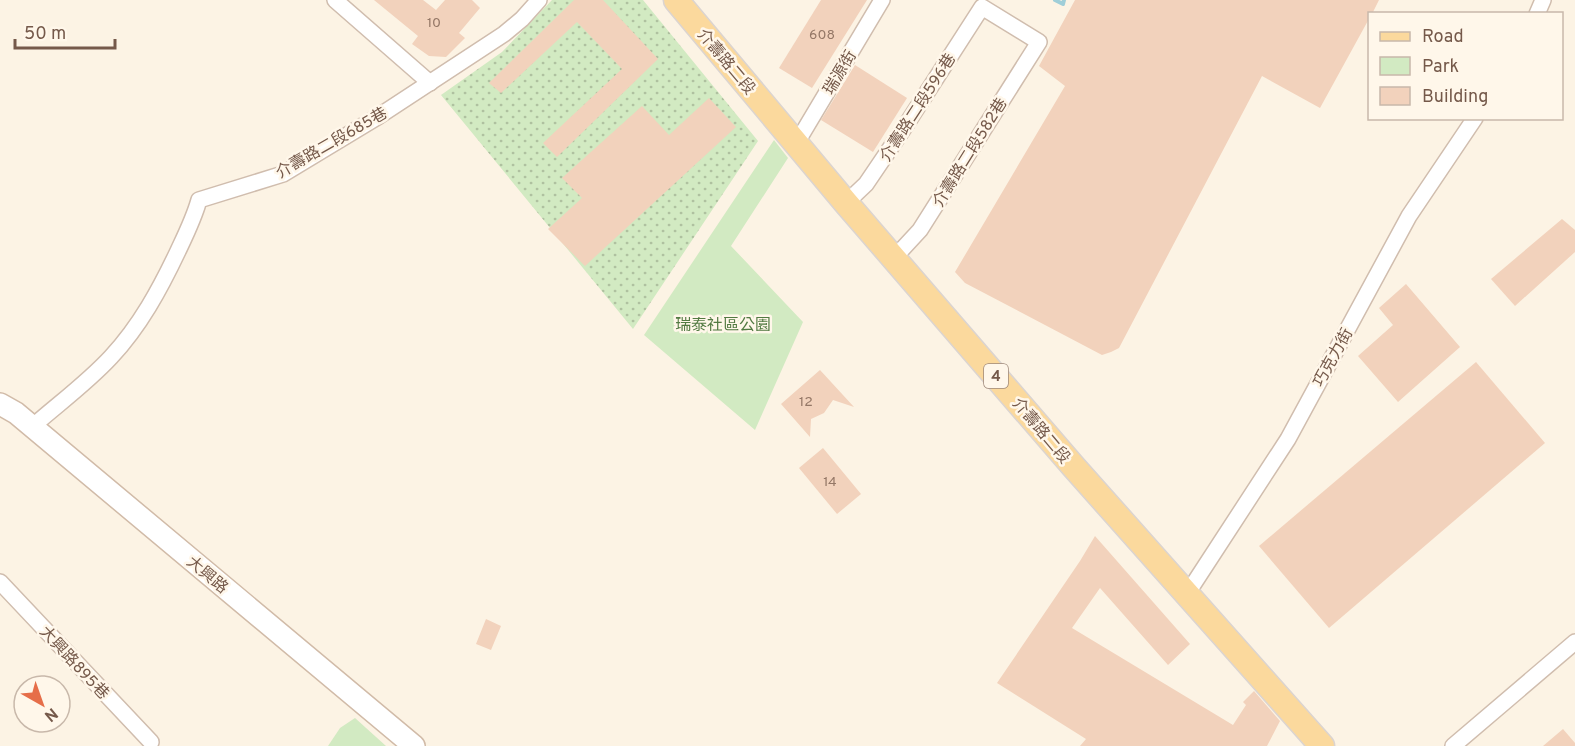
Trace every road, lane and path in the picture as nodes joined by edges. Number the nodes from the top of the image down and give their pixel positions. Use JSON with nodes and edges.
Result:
{"nodes":[{"id":1,"x":335,"y":0,"type":"edge"},
{"id":2,"x":539,"y":0,"type":"edge"},
{"id":3,"x":676,"y":0,"type":"edge"},
{"id":4,"x":882,"y":0,"type":"edge"},
{"id":5,"x":982,"y":7,"type":"joint"},
{"id":6,"x":430,"y":83,"type":"junction"},
{"id":7,"x":1474,"y":120,"type":"edge"},
{"id":8,"x":796,"y":144,"type":"junction"},
{"id":9,"x":846,"y":203,"type":"junction"},
{"id":10,"x":894,"y":258,"type":"junction"},
{"id":11,"x":2,"y":406,"type":"edge"},
{"id":12,"x":32,"y":427,"type":"junction"},
{"id":13,"x":0,"y":582,"type":"edge"},
{"id":14,"x":1187,"y":594,"type":"junction"},
{"id":15,"x":1575,"y":642,"type":"edge"},
{"id":16,"x":151,"y":742,"type":"dead end"},
{"id":17,"x":414,"y":746,"type":"edge"},
{"id":18,"x":1322,"y":746,"type":"edge"},
{"id":19,"x":1453,"y":746,"type":"edge"}],
"edges":[{"from":1,"to":6,"type":"street"},
{"from":2,"to":6,"type":"street","name":"介壽路二段685巷"},
{"from":3,"to":8,"type":"main road","name":"介壽路二段","number":"4"},
{"from":4,"to":8,"type":"street","name":"瑞源街"},
{"from":5,"to":9,"type":"street","name":"介壽路二段596巷"},
{"from":5,"to":10,"type":"street","name":"介壽路二段582巷"},
{"from":6,"to":12,"type":"street","name":"介壽路二段685巷"},
{"from":7,"to":14,"type":"street","name":"巧克力街"},
{"from":8,"to":9,"type":"main road","name":"介壽路二段","number":"4"},
{"from":9,"to":10,"type":"main road","name":"介壽路二段","number":"4"},
{"from":10,"to":14,"type":"main road","name":"介壽路二段","number":"4"},
{"from":11,"to":12,"type":"street","name":"大興路"},
{"from":12,"to":17,"type":"street","name":"大興路"},
{"from":13,"to":16,"type":"street","name":"大興路895巷"},
{"from":14,"to":18,"type":"main road","name":"介壽路二段","number":"4"},
{"from":15,"to":19,"type":"street"}]}
